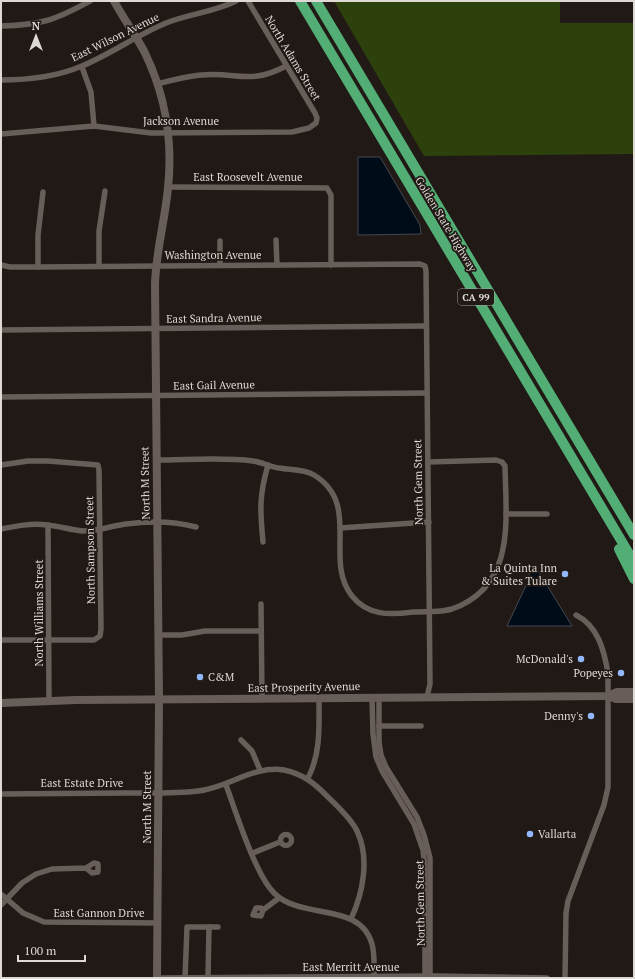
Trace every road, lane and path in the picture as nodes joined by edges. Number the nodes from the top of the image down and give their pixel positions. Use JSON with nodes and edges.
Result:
{"nodes":[{"id":1,"x":90,"y":1,"type":"edge"},
{"id":2,"x":114,"y":1,"type":"edge"},
{"id":3,"x":236,"y":1,"type":"edge"},
{"id":4,"x":248,"y":1,"type":"edge"},
{"id":5,"x":300,"y":1,"type":"edge"},
{"id":6,"x":316,"y":1,"type":"edge"},
{"id":7,"x":1,"y":26,"type":"edge"},
{"id":8,"x":136,"y":37,"type":"junction"},
{"id":9,"x":82,"y":66,"type":"junction"},
{"id":10,"x":286,"y":66,"type":"junction"},
{"id":11,"x":1,"y":80,"type":"edge"},
{"id":12,"x":157,"y":84,"type":"junction"},
{"id":13,"x":313,"y":125,"type":"joint"},
{"id":14,"x":94,"y":126,"type":"junction"},
{"id":15,"x":168,"y":132,"type":"junction"},
{"id":16,"x":1,"y":134,"type":"edge"},
{"id":17,"x":168,"y":187,"type":"junction"},
{"id":18,"x":105,"y":191,"type":"dead end"},
{"id":19,"x":43,"y":192,"type":"dead end"},
{"id":20,"x":276,"y":240,"type":"dead end"},
{"id":21,"x":220,"y":241,"type":"dead end"},
{"id":22,"x":1,"y":264,"type":"edge"},
{"id":23,"x":156,"y":265,"type":"junction"},
{"id":24,"x":220,"y":265,"type":"junction"},
{"id":25,"x":277,"y":265,"type":"junction"},
{"id":26,"x":331,"y":265,"type":"junction"},
{"id":27,"x":99,"y":266,"type":"junction"},
{"id":28,"x":425,"y":266,"type":"joint"},
{"id":29,"x":38,"y":267,"type":"junction"},
{"id":30,"x":426,"y":326,"type":"junction"},
{"id":31,"x":155,"y":329,"type":"junction"},
{"id":32,"x":1,"y":330,"type":"edge"},
{"id":33,"x":427,"y":393,"type":"junction"},
{"id":34,"x":155,"y":396,"type":"junction"},
{"id":35,"x":1,"y":397,"type":"edge"},
{"id":36,"x":156,"y":460,"type":"junction"},
{"id":37,"x":428,"y":462,"type":"junction"},
{"id":38,"x":1,"y":465,"type":"edge"},
{"id":39,"x":268,"y":465,"type":"junction"},
{"id":40,"x":599,"y":504,"type":"junction"},
{"id":41,"x":506,"y":514,"type":"junction"},
{"id":42,"x":547,"y":514,"type":"dead end"},
{"id":43,"x":428,"y":522,"type":"junction"},
{"id":44,"x":157,"y":523,"type":"junction"},
{"id":45,"x":48,"y":525,"type":"junction"},
{"id":46,"x":196,"y":527,"type":"dead end"},
{"id":47,"x":340,"y":528,"type":"junction"},
{"id":48,"x":1,"y":529,"type":"edge"},
{"id":49,"x":100,"y":530,"type":"junction"},
{"id":50,"x":634,"y":536,"type":"edge"},
{"id":51,"x":263,"y":542,"type":"dead end"},
{"id":52,"x":634,"y":562,"type":"edge"},
{"id":53,"x":634,"y":579,"type":"edge"},
{"id":54,"x":261,"y":604,"type":"dead end"},
{"id":55,"x":429,"y":612,"type":"junction"},
{"id":56,"x":576,"y":615,"type":"dead end"},
{"id":57,"x":261,"y":631,"type":"junction"},
{"id":58,"x":158,"y":635,"type":"junction"},
{"id":59,"x":1,"y":640,"type":"edge"},
{"id":60,"x":49,"y":640,"type":"junction"},
{"id":61,"x":634,"y":692,"type":"edge"},
{"id":62,"x":608,"y":696,"type":"junction"},
{"id":63,"x":376,"y":697,"type":"junction"},
{"id":64,"x":427,"y":697,"type":"junction"},
{"id":65,"x":319,"y":698,"type":"junction"},
{"id":66,"x":262,"y":699,"type":"junction"},
{"id":67,"x":634,"y":699,"type":"edge"},
{"id":68,"x":159,"y":700,"type":"junction"},
{"id":69,"x":49,"y":701,"type":"junction"},
{"id":70,"x":1,"y":703,"type":"edge"},
{"id":71,"x":379,"y":726,"type":"junction"},
{"id":72,"x":421,"y":726,"type":"dead end"},
{"id":73,"x":241,"y":740,"type":"dead end"},
{"id":74,"x":260,"y":770,"type":"junction"},
{"id":75,"x":308,"y":778,"type":"junction"},
{"id":76,"x":226,"y":784,"type":"junction"},
{"id":77,"x":158,"y":793,"type":"junction"},
{"id":78,"x":1,"y":794,"type":"edge"},
{"id":79,"x":280,"y":842,"type":"dead end"},
{"id":80,"x":253,"y":853,"type":"junction"},
{"id":81,"x":86,"y":868,"type":"dead end"},
{"id":82,"x":1,"y":894,"type":"edge"},
{"id":83,"x":279,"y":898,"type":"junction"},
{"id":84,"x":7,"y":899,"type":"junction"},
{"id":85,"x":1,"y":905,"type":"edge"},
{"id":86,"x":263,"y":910,"type":"dead end"},
{"id":87,"x":351,"y":918,"type":"junction"},
{"id":88,"x":158,"y":923,"type":"junction"},
{"id":89,"x":209,"y":927,"type":"junction"},
{"id":90,"x":218,"y":927,"type":"dead end"},
{"id":91,"x":374,"y":977,"type":"edge"},
{"id":92,"x":432,"y":977,"type":"edge"},
{"id":93,"x":156,"y":978,"type":"edge"},
{"id":94,"x":185,"y":978,"type":"edge"},
{"id":95,"x":208,"y":978,"type":"edge"},
{"id":96,"x":230,"y":978,"type":"edge"},
{"id":97,"x":547,"y":978,"type":"edge"},
{"id":98,"x":565,"y":978,"type":"edge"}],
"edges":[{"from":1,"to":7,"type":"street"},
{"from":2,"to":8,"type":"street","name":"North M Street"},
{"from":3,"to":8,"type":"street","name":"East Wilson Avenue"},
{"from":4,"to":10,"type":"street","name":"North Adams Street"},
{"from":5,"to":40,"type":"highway","name":"Golden State Highway","number":"CA 99"},
{"from":6,"to":50,"type":"highway","name":"Golden State Highway","number":"CA 99"},
{"from":8,"to":9,"type":"street","name":"East Wilson Avenue"},
{"from":8,"to":12,"type":"street","name":"North M Street"},
{"from":9,"to":11,"type":"street","name":"East Wilson Avenue"},
{"from":9,"to":14,"type":"street"},
{"from":10,"to":12,"type":"street"},
{"from":10,"to":13,"type":"street","name":"North Adams Street"},
{"from":12,"to":15,"type":"street","name":"North M Street"},
{"from":13,"to":15,"type":"street","name":"Jackson Avenue"},
{"from":14,"to":15,"type":"street","name":"Jackson Avenue"},
{"from":14,"to":16,"type":"street","name":"Jackson Avenue"},
{"from":15,"to":17,"type":"street","name":"North M Street"},
{"from":17,"to":23,"type":"street","name":"North M Street"},
{"from":17,"to":26,"type":"street","name":"East Roosevelt Avenue"},
{"from":18,"to":27,"type":"street"},
{"from":19,"to":29,"type":"street"},
{"from":20,"to":25,"type":"street"},
{"from":21,"to":24,"type":"street"},
{"from":22,"to":29,"type":"street","name":"Washington Avenue"},
{"from":23,"to":24,"type":"street","name":"Washington Avenue"},
{"from":23,"to":27,"type":"street","name":"Washington Avenue"},
{"from":23,"to":31,"type":"street","name":"North M Street"},
{"from":24,"to":25,"type":"street","name":"Washington Avenue"},
{"from":25,"to":26,"type":"street","name":"Washington Avenue"},
{"from":26,"to":28,"type":"street","name":"Washington Avenue"},
{"from":27,"to":29,"type":"street","name":"Washington Avenue"},
{"from":28,"to":30,"type":"street","name":"North Gem Street"},
{"from":30,"to":31,"type":"street","name":"East Sandra Avenue"},
{"from":30,"to":33,"type":"street","name":"North Gem Street"},
{"from":31,"to":32,"type":"street","name":"East Sandra Avenue"},
{"from":31,"to":34,"type":"street","name":"North M Street"},
{"from":33,"to":34,"type":"street","name":"East Gail Avenue"},
{"from":33,"to":37,"type":"street","name":"North Gem Street"},
{"from":34,"to":35,"type":"street","name":"East Gail Avenue"},
{"from":34,"to":36,"type":"street","name":"North M Street"},
{"from":36,"to":39,"type":"street"},
{"from":36,"to":44,"type":"street","name":"North M Street"},
{"from":37,"to":41,"type":"street"},
{"from":37,"to":43,"type":"street","name":"North Gem Street"},
{"from":38,"to":49,"type":"street","name":"North Sampson Street"},
{"from":39,"to":47,"type":"street"},
{"from":39,"to":51,"type":"street"},
{"from":40,"to":52,"type":"highway","name":"Golden State Highway","number":"CA 99"},
{"from":40,"to":53,"type":"highway"},
{"from":41,"to":42,"type":"street"},
{"from":41,"to":55,"type":"street"},
{"from":43,"to":47,"type":"street"},
{"from":43,"to":55,"type":"street","name":"North Gem Street"},
{"from":44,"to":46,"type":"street"},
{"from":44,"to":49,"type":"street"},
{"from":44,"to":58,"type":"street","name":"North M Street"},
{"from":45,"to":48,"type":"street"},
{"from":45,"to":49,"type":"street"},
{"from":45,"to":60,"type":"street","name":"North Williams Street"},
{"from":47,"to":55,"type":"street"},
{"from":49,"to":60,"type":"street","name":"North Sampson Street"},
{"from":54,"to":57,"type":"street"},
{"from":55,"to":64,"type":"street","name":"North Gem Street"},
{"from":56,"to":62,"type":"street"},
{"from":57,"to":58,"type":"street"},
{"from":57,"to":66,"type":"street"},
{"from":58,"to":68,"type":"street","name":"North M Street"},
{"from":59,"to":60,"type":"street"},
{"from":60,"to":69,"type":"street","name":"North Williams Street"},
{"from":61,"to":62,"type":"street","name":"East Prosperity Avenue"},
{"from":62,"to":64,"type":"street","name":"East Prosperity Avenue"},
{"from":62,"to":67,"type":"street","name":"East Prosperity Avenue"},
{"from":62,"to":98,"type":"street"},
{"from":63,"to":64,"type":"street","name":"East Prosperity Avenue"},
{"from":63,"to":65,"type":"street","name":"East Prosperity Avenue"},
{"from":63,"to":71,"type":"street","name":"North Gem Street"},
{"from":63,"to":92,"type":"street","name":"North Gem Street"},
{"from":65,"to":66,"type":"street","name":"East Prosperity Avenue"},
{"from":65,"to":75,"type":"street"},
{"from":66,"to":68,"type":"street","name":"East Prosperity Avenue"},
{"from":68,"to":69,"type":"street","name":"East Prosperity Avenue"},
{"from":68,"to":77,"type":"street","name":"North M Street"},
{"from":69,"to":70,"type":"street","name":"East Prosperity Avenue"},
{"from":71,"to":72,"type":"street"},
{"from":71,"to":92,"type":"street","name":"North Gem Street"},
{"from":73,"to":74,"type":"street"},
{"from":74,"to":75,"type":"street","name":"East Estate Drive"},
{"from":74,"to":76,"type":"street","name":"East Estate Drive"},
{"from":75,"to":87,"type":"street","name":"East Estate Drive"},
{"from":76,"to":77,"type":"street","name":"East Estate Drive"},
{"from":76,"to":80,"type":"street"},
{"from":77,"to":78,"type":"street","name":"East Estate Drive"},
{"from":77,"to":88,"type":"street","name":"North M Street"},
{"from":79,"to":80,"type":"street"},
{"from":80,"to":83,"type":"street"},
{"from":81,"to":84,"type":"street"},
{"from":82,"to":84,"type":"street","name":"East Gannon Drive"},
{"from":83,"to":86,"type":"street"},
{"from":83,"to":87,"type":"street"},
{"from":84,"to":85,"type":"street"},
{"from":84,"to":88,"type":"street","name":"East Gannon Drive"},
{"from":87,"to":91,"type":"street"},
{"from":88,"to":93,"type":"street","name":"North M Street"},
{"from":89,"to":90,"type":"street"},
{"from":89,"to":94,"type":"street"},
{"from":89,"to":95,"type":"street"},
{"from":91,"to":92,"type":"street","name":"East Merritt Avenue"},
{"from":91,"to":96,"type":"street","name":"East Merritt Avenue"},
{"from":92,"to":97,"type":"street","name":"East Merritt Avenue"},
{"from":93,"to":94,"type":"street","name":"East Merritt Avenue"},
{"from":94,"to":95,"type":"street","name":"East Merritt Avenue"},
{"from":95,"to":96,"type":"street","name":"East Merritt Avenue"}]}
